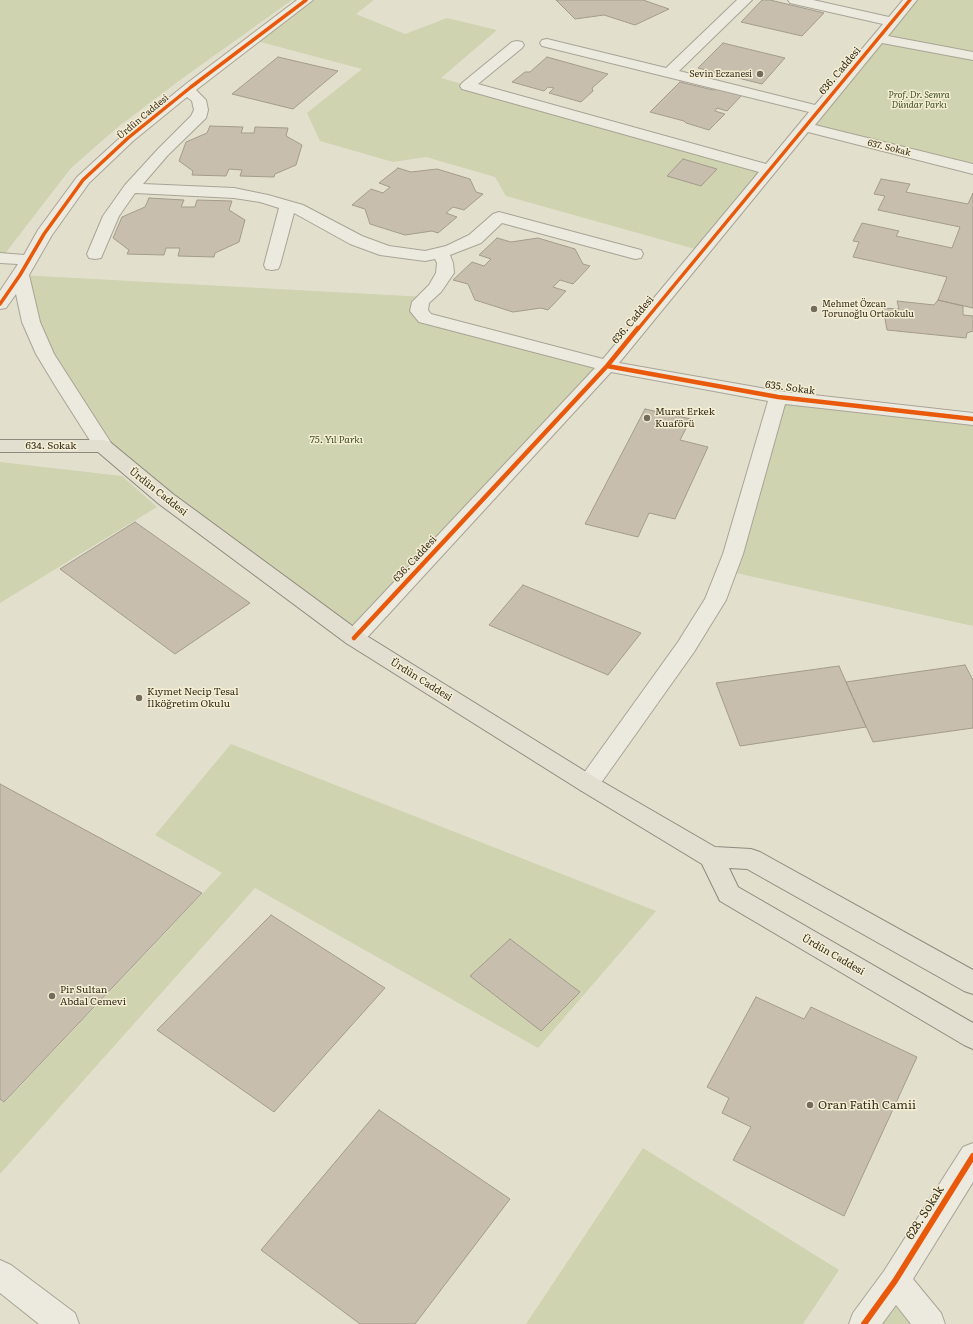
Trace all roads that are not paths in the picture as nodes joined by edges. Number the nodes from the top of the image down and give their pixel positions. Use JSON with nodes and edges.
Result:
{"nodes":[{"id":1,"x":306,"y":0,"type":"edge"},
{"id":2,"x":745,"y":0,"type":"edge"},
{"id":3,"x":795,"y":0,"type":"edge"},
{"id":4,"x":910,"y":0,"type":"edge"},
{"id":5,"x":892,"y":22,"type":"junction"},
{"id":6,"x":879,"y":38,"type":"junction"},
{"id":7,"x":547,"y":43,"type":"dead end"},
{"id":8,"x":517,"y":45,"type":"dead end"},
{"id":9,"x":973,"y":56,"type":"edge"},
{"id":10,"x":669,"y":73,"type":"junction"},
{"id":11,"x":188,"y":90,"type":"junction"},
{"id":12,"x":819,"y":110,"type":"junction"},
{"id":13,"x":805,"y":127,"type":"junction"},
{"id":14,"x":973,"y":169,"type":"edge"},
{"id":15,"x":770,"y":170,"type":"junction"},
{"id":16,"x":131,"y":188,"type":"junction"},
{"id":17,"x":288,"y":205,"type":"junction"},
{"id":18,"x":440,"y":252,"type":"junction"},
{"id":19,"x":95,"y":254,"type":"dead end"},
{"id":20,"x":635,"y":254,"type":"dead end"},
{"id":21,"x":0,"y":258,"type":"edge"},
{"id":22,"x":30,"y":260,"type":"junction"},
{"id":23,"x":272,"y":265,"type":"dead end"},
{"id":24,"x":20,"y":276,"type":"junction"},
{"id":25,"x":0,"y":304,"type":"edge"},
{"id":26,"x":607,"y":366,"type":"junction"},
{"id":27,"x":778,"y":397,"type":"junction"},
{"id":28,"x":973,"y":419,"type":"edge"},
{"id":29,"x":0,"y":446,"type":"edge"},
{"id":30,"x":103,"y":446,"type":"junction"},
{"id":31,"x":354,"y":638,"type":"junction"},
{"id":32,"x":588,"y":784,"type":"junction"},
{"id":33,"x":711,"y":857,"type":"junction"},
{"id":34,"x":973,"y":983,"type":"edge"},
{"id":35,"x":973,"y":1037,"type":"edge"},
{"id":36,"x":973,"y":1156,"type":"edge"},
{"id":37,"x":0,"y":1275,"type":"edge"},
{"id":38,"x":895,"y":1281,"type":"junction"},
{"id":39,"x":64,"y":1324,"type":"edge"},
{"id":40,"x":864,"y":1324,"type":"edge"},
{"id":41,"x":930,"y":1324,"type":"edge"}],
"edges":[{"from":1,"to":11,"type":"street","name":"Ürdün Caddesi"},
{"from":2,"to":10,"type":"street"},
{"from":3,"to":5,"type":"street"},
{"from":4,"to":5,"type":"street","name":"636. Caddesi"},
{"from":5,"to":6,"type":"street","name":"636. Caddesi"},
{"from":6,"to":9,"type":"street"},
{"from":6,"to":12,"type":"street","name":"636. Caddesi"},
{"from":7,"to":10,"type":"street"},
{"from":8,"to":15,"type":"street"},
{"from":10,"to":12,"type":"street"},
{"from":11,"to":16,"type":"street"},
{"from":11,"to":22,"type":"street","name":"Ürdün Caddesi"},
{"from":12,"to":13,"type":"street","name":"636. Caddesi"},
{"from":13,"to":14,"type":"street","name":"637. Sokak"},
{"from":13,"to":15,"type":"street","name":"636. Caddesi"},
{"from":15,"to":26,"type":"street","name":"636. Caddesi"},
{"from":16,"to":17,"type":"street"},
{"from":16,"to":19,"type":"street"},
{"from":17,"to":18,"type":"street"},
{"from":17,"to":23,"type":"street"},
{"from":18,"to":20,"type":"street"},
{"from":18,"to":26,"type":"street","name":"635. Sokak"},
{"from":21,"to":22,"type":"street"},
{"from":22,"to":24,"type":"street","name":"Ürdün Caddesi"},
{"from":24,"to":25,"type":"street"},
{"from":24,"to":30,"type":"street","name":"Ürdün Caddesi"},
{"from":26,"to":27,"type":"street","name":"635. Sokak"},
{"from":26,"to":31,"type":"street","name":"636. Caddesi"},
{"from":27,"to":28,"type":"street","name":"635. Sokak"},
{"from":27,"to":32,"type":"street"},
{"from":29,"to":30,"type":"main road","name":"634. Sokak"},
{"from":30,"to":31,"type":"main road","name":"Ürdün Caddesi"},
{"from":31,"to":32,"type":"main road","name":"Ürdün Caddesi"},
{"from":32,"to":33,"type":"main road","name":"Ürdün Caddesi"},
{"from":33,"to":34,"type":"main road","name":"Ürdün Caddesi"},
{"from":33,"to":35,"type":"main road","name":"Ürdün Caddesi"},
{"from":36,"to":38,"type":"street","name":"628. Sokak"},
{"from":37,"to":39,"type":"street"},
{"from":38,"to":40,"type":"street","name":"628. Sokak"},
{"from":38,"to":41,"type":"street"}]}
